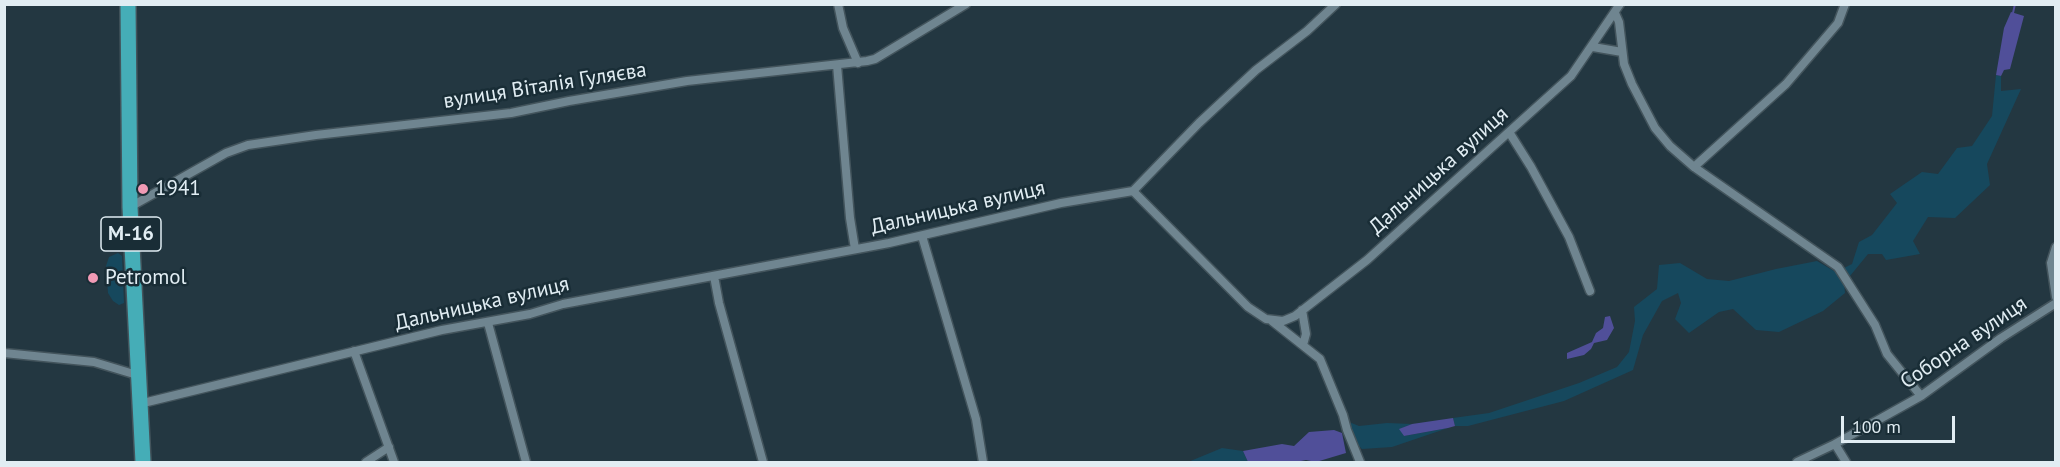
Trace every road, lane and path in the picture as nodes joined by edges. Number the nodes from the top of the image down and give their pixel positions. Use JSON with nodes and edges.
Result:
{"nodes":[{"id":1,"x":128,"y":4,"type":"edge"},
{"id":2,"x":838,"y":4,"type":"edge"},
{"id":3,"x":966,"y":4,"type":"edge"},
{"id":4,"x":1336,"y":4,"type":"edge"},
{"id":5,"x":1620,"y":4,"type":"edge"},
{"id":6,"x":1845,"y":4,"type":"edge"},
{"id":7,"x":1615,"y":13,"type":"junction"},
{"id":8,"x":1593,"y":46,"type":"junction"},
{"id":9,"x":1622,"y":52,"type":"junction"},
{"id":10,"x":858,"y":63,"type":"junction"},
{"id":11,"x":837,"y":65,"type":"junction"},
{"id":12,"x":1509,"y":132,"type":"junction"},
{"id":13,"x":1694,"y":167,"type":"junction"},
{"id":14,"x":1133,"y":192,"type":"junction"},
{"id":15,"x":130,"y":207,"type":"junction"},
{"id":16,"x":922,"y":236,"type":"junction"},
{"id":17,"x":2055,"y":247,"type":"edge"},
{"id":18,"x":855,"y":249,"type":"junction"},
{"id":19,"x":714,"y":276,"type":"junction"},
{"id":20,"x":1590,"y":291,"type":"dead end"},
{"id":21,"x":2055,"y":297,"type":"edge"},
{"id":22,"x":2055,"y":303,"type":"edge"},
{"id":23,"x":1302,"y":310,"type":"junction"},
{"id":24,"x":1272,"y":321,"type":"junction"},
{"id":25,"x":488,"y":323,"type":"junction"},
{"id":26,"x":1303,"y":345,"type":"junction"},
{"id":27,"x":354,"y":351,"type":"junction"},
{"id":28,"x":4,"y":353,"type":"edge"},
{"id":29,"x":137,"y":375,"type":"junction"},
{"id":30,"x":1922,"y":396,"type":"junction"},
{"id":31,"x":139,"y":404,"type":"junction"},
{"id":32,"x":1835,"y":444,"type":"junction"},
{"id":33,"x":389,"y":447,"type":"junction"},
{"id":34,"x":143,"y":462,"type":"edge"},
{"id":35,"x":366,"y":462,"type":"edge"},
{"id":36,"x":394,"y":462,"type":"edge"},
{"id":37,"x":526,"y":462,"type":"edge"},
{"id":38,"x":763,"y":462,"type":"edge"},
{"id":39,"x":983,"y":462,"type":"edge"},
{"id":40,"x":1360,"y":462,"type":"edge"},
{"id":41,"x":1797,"y":462,"type":"edge"},
{"id":42,"x":1846,"y":462,"type":"edge"}],
"edges":[{"from":1,"to":15,"type":"highway","number":"М-16"},
{"from":2,"to":10,"type":"street"},
{"from":3,"to":10,"type":"street","name":"вулиця Віталія Гуляєва"},
{"from":4,"to":14,"type":"street"},
{"from":5,"to":7,"type":"street","name":"Дальницька вулиця"},
{"from":6,"to":13,"type":"street"},
{"from":7,"to":8,"type":"street","name":"Дальницька вулиця"},
{"from":7,"to":9,"type":"street"},
{"from":8,"to":9,"type":"street"},
{"from":8,"to":12,"type":"street","name":"Дальницька вулиця"},
{"from":9,"to":13,"type":"street"},
{"from":10,"to":11,"type":"street","name":"вулиця Віталія Гуляєва"},
{"from":11,"to":15,"type":"street","name":"вулиця Віталія Гуляєва"},
{"from":11,"to":18,"type":"street"},
{"from":12,"to":20,"type":"street"},
{"from":12,"to":23,"type":"street","name":"Дальницька вулиця"},
{"from":13,"to":30,"type":"street"},
{"from":14,"to":16,"type":"street","name":"Дальницька вулиця"},
{"from":14,"to":24,"type":"street"},
{"from":15,"to":29,"type":"highway","number":"М-16"},
{"from":16,"to":18,"type":"street","name":"Дальницька вулиця"},
{"from":16,"to":39,"type":"street"},
{"from":17,"to":21,"type":"street"},
{"from":18,"to":19,"type":"street","name":"Дальницька вулиця"},
{"from":19,"to":25,"type":"street","name":"Дальницька вулиця"},
{"from":19,"to":38,"type":"street"},
{"from":22,"to":30,"type":"street","name":"Соборна вулиця"},
{"from":23,"to":24,"type":"street","name":"Дальницька вулиця"},
{"from":23,"to":26,"type":"street"},
{"from":24,"to":26,"type":"street"},
{"from":25,"to":27,"type":"street","name":"Дальницька вулиця"},
{"from":25,"to":37,"type":"street"},
{"from":26,"to":40,"type":"street"},
{"from":27,"to":31,"type":"street","name":"Дальницька вулиця"},
{"from":27,"to":33,"type":"street"},
{"from":28,"to":29,"type":"street"},
{"from":29,"to":31,"type":"highway","number":"М-16"},
{"from":30,"to":32,"type":"street","name":"Соборна вулиця"},
{"from":31,"to":34,"type":"highway","number":"М-16"},
{"from":32,"to":41,"type":"street","name":"Соборна вулиця"},
{"from":32,"to":42,"type":"street"},
{"from":33,"to":35,"type":"street"},
{"from":33,"to":36,"type":"street"}]}
